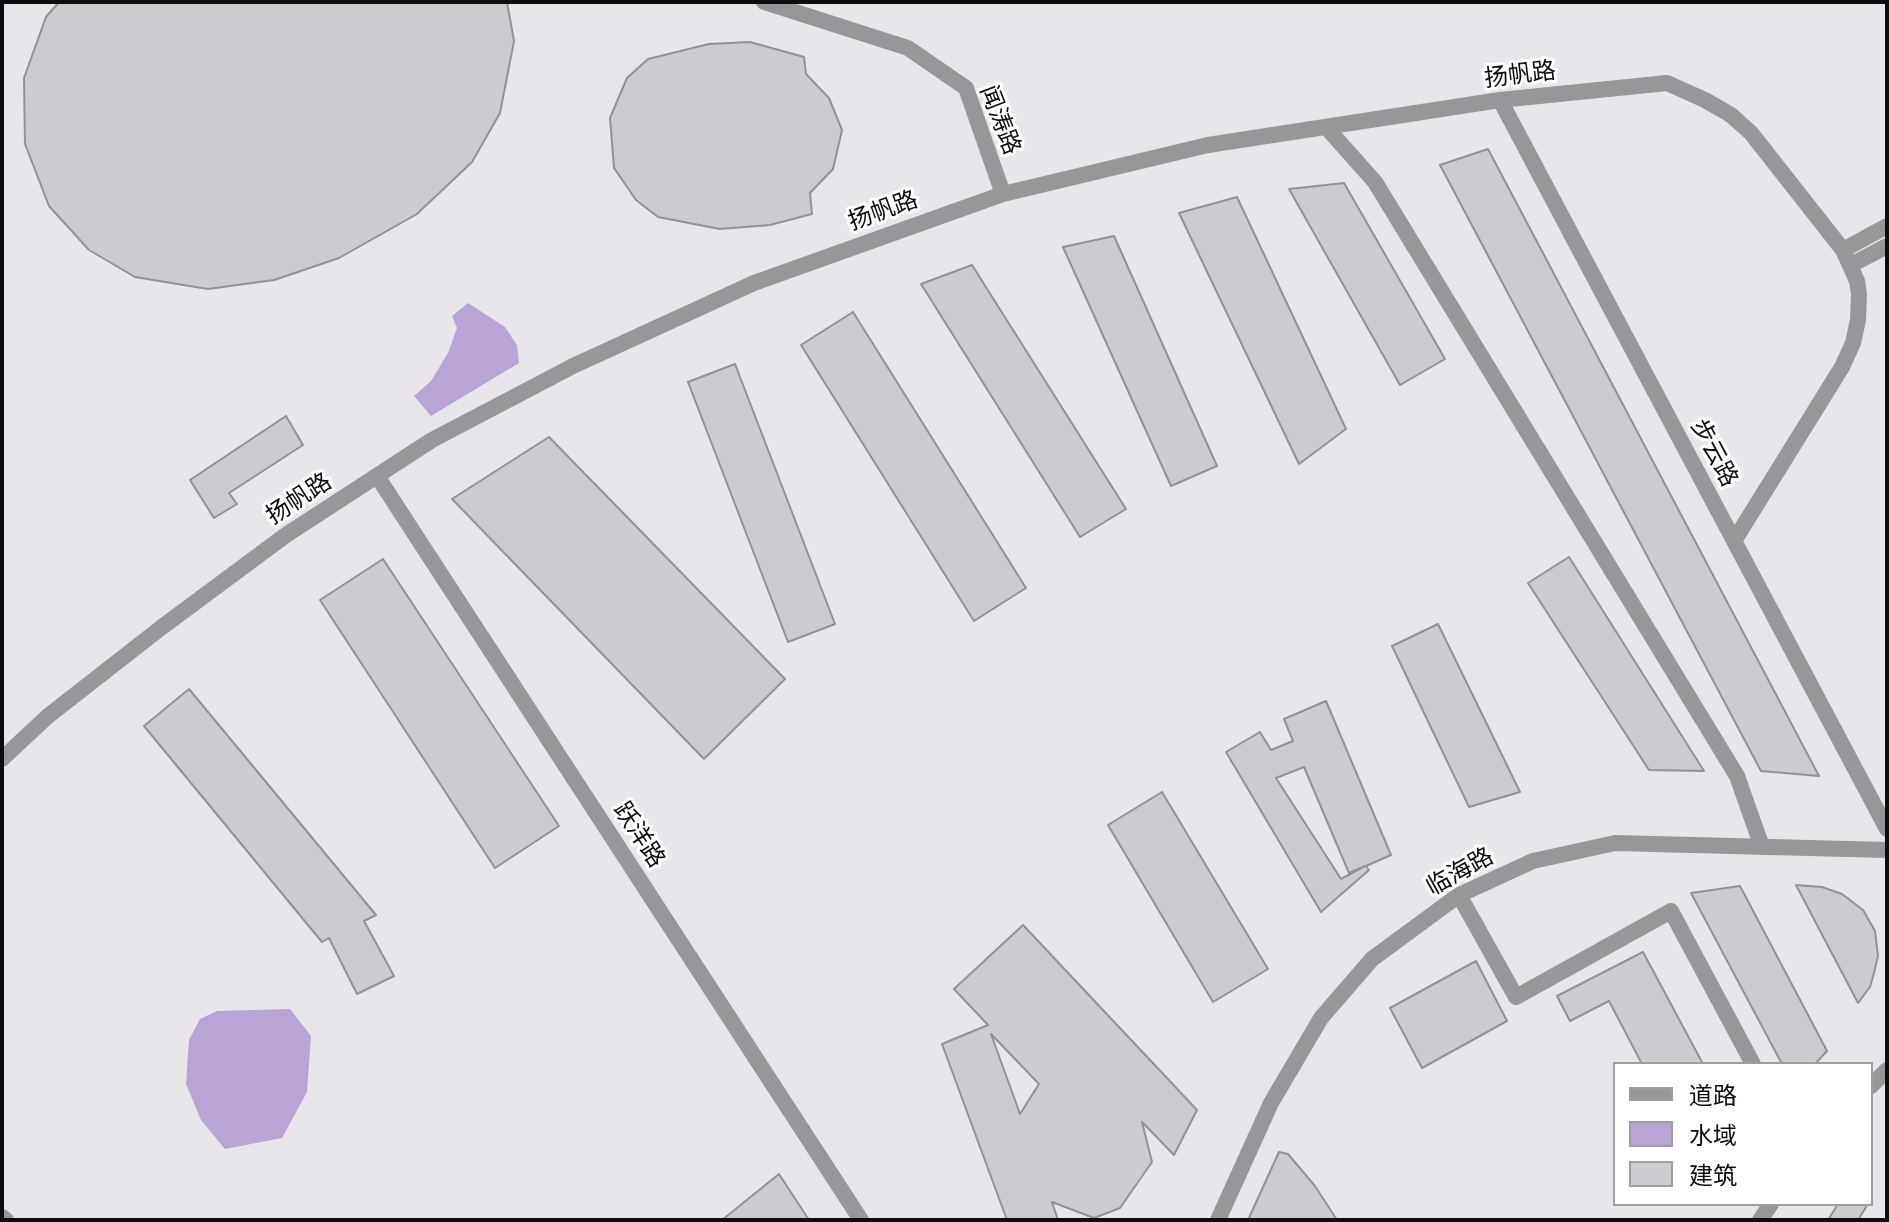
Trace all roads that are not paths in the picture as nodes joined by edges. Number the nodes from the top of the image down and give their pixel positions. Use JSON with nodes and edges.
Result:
{"nodes":[{"id":1,"x":764,"y":2,"type":"edge"},
{"id":2,"x":1500,"y":100,"type":"junction"},
{"id":3,"x":1326,"y":127,"type":"junction"},
{"id":4,"x":1003,"y":194,"type":"junction"},
{"id":5,"x":1887,"y":226,"type":"edge"},
{"id":6,"x":1887,"y":246,"type":"edge"},
{"id":7,"x":1843,"y":250,"type":"junction"},
{"id":8,"x":1851,"y":265,"type":"junction"},
{"id":9,"x":377,"y":476,"type":"junction"},
{"id":10,"x":1734,"y":541,"type":"junction"},
{"id":11,"x":2,"y":759,"type":"edge"},
{"id":12,"x":1887,"y":829,"type":"edge"},
{"id":13,"x":1762,"y":847,"type":"junction"},
{"id":14,"x":1887,"y":850,"type":"edge"},
{"id":15,"x":1459,"y":895,"type":"junction"},
{"id":16,"x":1752,"y":1062,"type":"edge"},
{"id":17,"x":861,"y":1220,"type":"edge"},
{"id":18,"x":1218,"y":1220,"type":"edge"}],
"edges":[{"from":1,"to":4,"type":"street","name":"闻涛路"},
{"from":2,"to":3,"type":"street","name":"扬帆路"},
{"from":2,"to":7,"type":"street","name":"扬帆路"},
{"from":2,"to":10,"type":"street","name":"步云路"},
{"from":3,"to":4,"type":"street","name":"扬帆路"},
{"from":3,"to":13,"type":"street"},
{"from":4,"to":9,"type":"street","name":"扬帆路"},
{"from":5,"to":7,"type":"street"},
{"from":6,"to":8,"type":"street"},
{"from":7,"to":8,"type":"street","name":"扬帆路"},
{"from":8,"to":10,"type":"street","name":"扬帆路"},
{"from":9,"to":11,"type":"street","name":"扬帆路"},
{"from":9,"to":17,"type":"street","name":"跃洋路"},
{"from":10,"to":12,"type":"street","name":"步云路"},
{"from":13,"to":14,"type":"street","name":"临海路"},
{"from":13,"to":15,"type":"street","name":"临海路"},
{"from":15,"to":16,"type":"street"},
{"from":15,"to":18,"type":"street","name":"临海路"}]}
